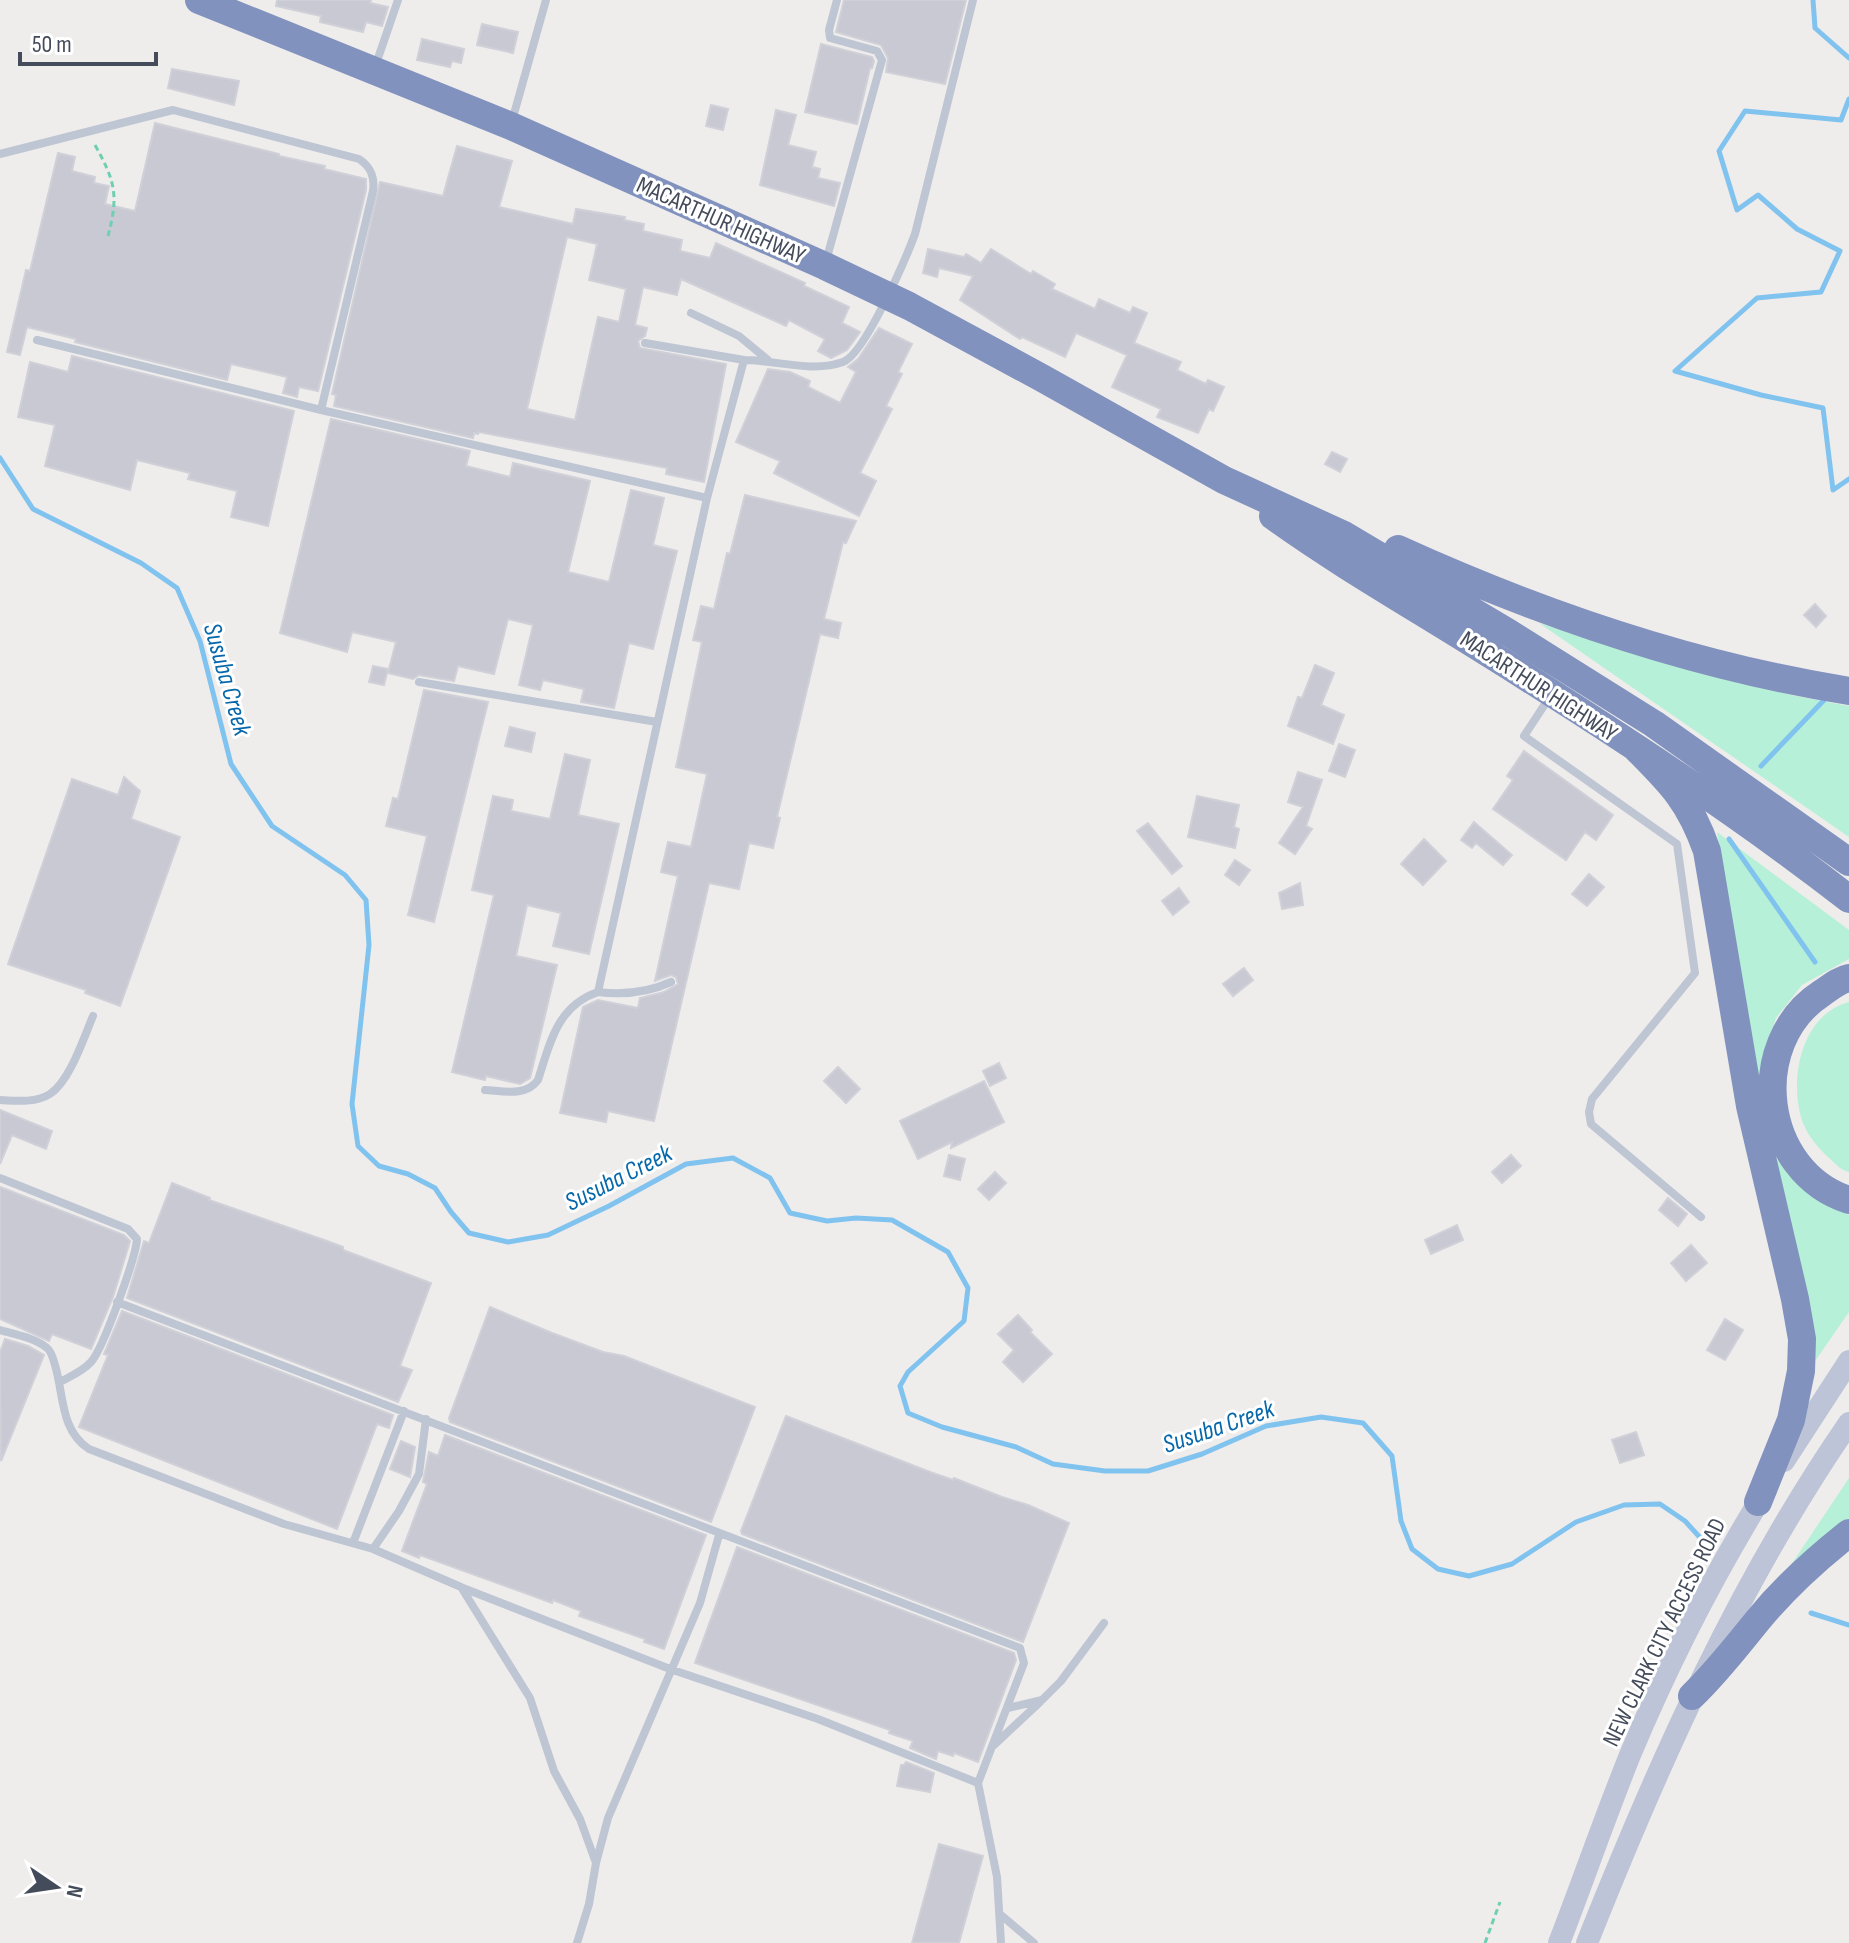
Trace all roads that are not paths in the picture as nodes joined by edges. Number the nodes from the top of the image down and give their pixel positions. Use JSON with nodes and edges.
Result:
{"nodes":[{"id":1,"x":398,"y":0,"type":"edge"},
{"id":2,"x":546,"y":0,"type":"edge"},
{"id":3,"x":837,"y":0,"type":"edge"},
{"id":4,"x":973,"y":0,"type":"edge"},
{"id":5,"x":214,"y":3,"type":"edge"},
{"id":6,"x":373,"y":71,"type":"junction"},
{"id":7,"x":511,"y":126,"type":"junction"},
{"id":8,"x":0,"y":154,"type":"edge"},
{"id":9,"x":825,"y":266,"type":"junction"},
{"id":10,"x":887,"y":296,"type":"junction"},
{"id":11,"x":691,"y":313,"type":"dead end"},
{"id":12,"x":37,"y":340,"type":"dead end"},
{"id":13,"x":645,"y":343,"type":"dead end"},
{"id":14,"x":744,"y":360,"type":"junction"},
{"id":15,"x":769,"y":360,"type":"junction"},
{"id":16,"x":321,"y":410,"type":"junction"},
{"id":17,"x":1224,"y":480,"type":"junction"},
{"id":18,"x":707,"y":498,"type":"junction"},
{"id":19,"x":419,"y":682,"type":"dead end"},
{"id":20,"x":1849,"y":691,"type":"edge"},
{"id":21,"x":1552,"y":694,"type":"junction"},
{"id":22,"x":657,"y":722,"type":"junction"},
{"id":23,"x":1636,"y":748,"type":"junction"},
{"id":24,"x":1849,"y":862,"type":"edge"},
{"id":25,"x":1849,"y":899,"type":"edge"},
{"id":26,"x":1849,"y":978,"type":"edge"},
{"id":27,"x":671,"y":982,"type":"dead end"},
{"id":28,"x":598,"y":992,"type":"junction"},
{"id":29,"x":93,"y":1016,"type":"dead end"},
{"id":30,"x":485,"y":1090,"type":"dead end"},
{"id":31,"x":0,"y":1100,"type":"edge"},
{"id":32,"x":0,"y":1178,"type":"edge"},
{"id":33,"x":1849,"y":1200,"type":"edge"},
{"id":34,"x":1701,"y":1217,"type":"dead end"},
{"id":35,"x":117,"y":1302,"type":"junction"},
{"id":36,"x":0,"y":1330,"type":"edge"},
{"id":37,"x":1849,"y":1361,"type":"edge"},
{"id":38,"x":60,"y":1382,"type":"junction"},
{"id":39,"x":404,"y":1411,"type":"junction"},
{"id":40,"x":426,"y":1419,"type":"junction"},
{"id":41,"x":1849,"y":1423,"type":"edge"},
{"id":42,"x":1758,"y":1502,"type":"junction"},
{"id":43,"x":1849,"y":1533,"type":"edge"},
{"id":44,"x":719,"y":1535,"type":"junction"},
{"id":45,"x":353,"y":1543,"type":"junction"},
{"id":46,"x":373,"y":1549,"type":"junction"},
{"id":47,"x":461,"y":1587,"type":"junction"},
{"id":48,"x":1104,"y":1623,"type":"dead end"},
{"id":49,"x":670,"y":1669,"type":"junction"},
{"id":50,"x":1692,"y":1696,"type":"junction"},
{"id":51,"x":1042,"y":1700,"type":"junction"},
{"id":52,"x":1008,"y":1708,"type":"junction"},
{"id":53,"x":993,"y":1745,"type":"junction"},
{"id":54,"x":978,"y":1783,"type":"junction"},
{"id":55,"x":596,"y":1863,"type":"junction"},
{"id":56,"x":1001,"y":1915,"type":"junction"},
{"id":57,"x":577,"y":1943,"type":"edge"},
{"id":58,"x":1001,"y":1943,"type":"edge"},
{"id":59,"x":1034,"y":1943,"type":"edge"},
{"id":60,"x":1559,"y":1943,"type":"edge"},
{"id":61,"x":1587,"y":1943,"type":"edge"}],
"edges":[{"from":1,"to":6,"type":"lane"},
{"from":2,"to":7,"type":"lane"},
{"from":3,"to":9,"type":"lane"},
{"from":4,"to":10,"type":"lane"},
{"from":5,"to":6,"type":"highway","name":"MACARTHUR HIGHWAY"},
{"from":6,"to":7,"type":"highway","name":"MACARTHUR HIGHWAY"},
{"from":7,"to":9,"type":"highway","name":"MACARTHUR HIGHWAY"},
{"from":8,"to":16,"type":"lane"},
{"from":9,"to":10,"type":"highway","name":"MACARTHUR HIGHWAY"},
{"from":10,"to":15,"type":"lane"},
{"from":10,"to":17,"type":"highway","name":"MACARTHUR HIGHWAY"},
{"from":11,"to":15,"type":"lane"},
{"from":12,"to":16,"type":"lane"},
{"from":13,"to":14,"type":"lane"},
{"from":14,"to":15,"type":"lane"},
{"from":14,"to":18,"type":"lane"},
{"from":16,"to":18,"type":"lane"},
{"from":17,"to":20,"type":"highway"},
{"from":17,"to":21,"type":"highway","name":"MACARTHUR HIGHWAY"},
{"from":17,"to":24,"type":"highway","name":"MACARTHUR HIGHWAY"},
{"from":18,"to":22,"type":"lane"},
{"from":19,"to":22,"type":"lane"},
{"from":21,"to":23,"type":"highway","name":"MACARTHUR HIGHWAY"},
{"from":21,"to":34,"type":"lane"},
{"from":22,"to":28,"type":"lane"},
{"from":23,"to":25,"type":"highway","name":"MACARTHUR HIGHWAY"},
{"from":23,"to":42,"type":"highway"},
{"from":26,"to":33,"type":"highway"},
{"from":27,"to":28,"type":"lane"},
{"from":28,"to":30,"type":"lane"},
{"from":29,"to":31,"type":"lane"},
{"from":32,"to":35,"type":"lane"},
{"from":35,"to":38,"type":"lane"},
{"from":35,"to":39,"type":"lane"},
{"from":36,"to":38,"type":"lane"},
{"from":37,"to":42,"type":"main road","name":"NEW CLARK CITY ACCESS ROAD"},
{"from":38,"to":45,"type":"lane"},
{"from":39,"to":40,"type":"lane"},
{"from":39,"to":45,"type":"lane"},
{"from":40,"to":44,"type":"lane"},
{"from":40,"to":46,"type":"lane"},
{"from":41,"to":50,"type":"main road"},
{"from":42,"to":60,"type":"main road","name":"NEW CLARK CITY ACCESS ROAD"},
{"from":43,"to":50,"type":"highway"},
{"from":44,"to":49,"type":"lane"},
{"from":44,"to":52,"type":"lane"},
{"from":45,"to":46,"type":"lane"},
{"from":46,"to":47,"type":"lane"},
{"from":47,"to":49,"type":"lane"},
{"from":47,"to":55,"type":"lane"},
{"from":48,"to":51,"type":"lane"},
{"from":49,"to":54,"type":"lane"},
{"from":49,"to":55,"type":"lane"},
{"from":50,"to":61,"type":"main road"},
{"from":51,"to":52,"type":"lane"},
{"from":51,"to":53,"type":"lane"},
{"from":52,"to":53,"type":"lane"},
{"from":53,"to":54,"type":"lane"},
{"from":54,"to":56,"type":"lane"},
{"from":55,"to":57,"type":"lane"},
{"from":56,"to":58,"type":"lane"},
{"from":56,"to":59,"type":"lane"}]}
